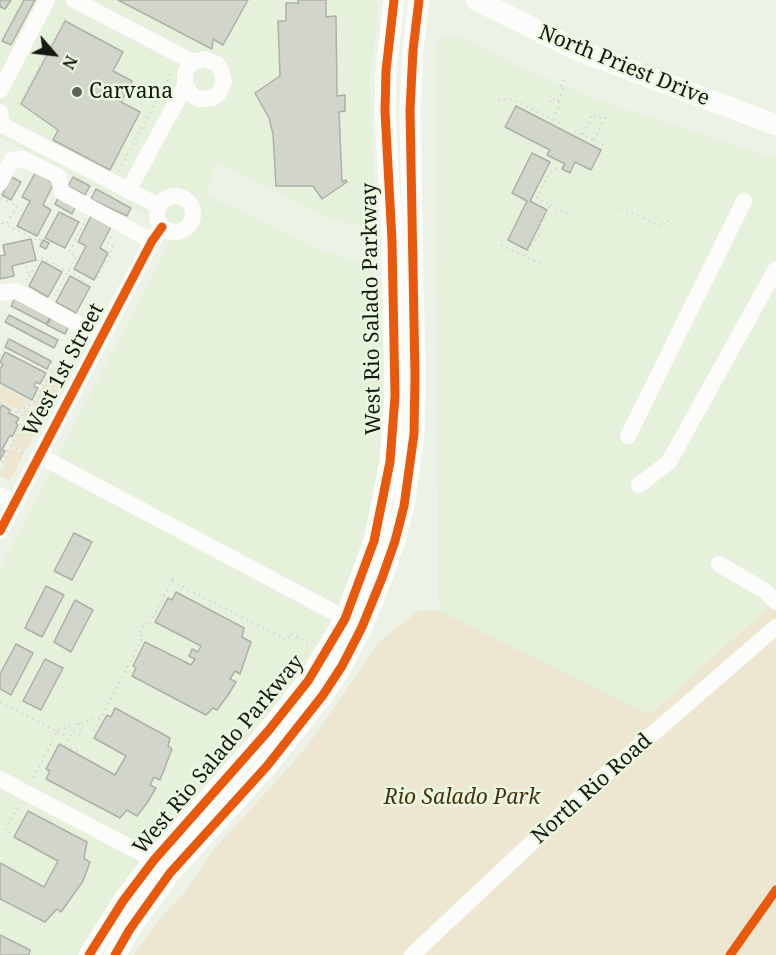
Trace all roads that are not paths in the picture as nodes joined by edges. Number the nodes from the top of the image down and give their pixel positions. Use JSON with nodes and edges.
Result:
{"nodes":[{"id":1,"x":46,"y":0,"type":"edge"},
{"id":2,"x":394,"y":0,"type":"edge"},
{"id":3,"x":419,"y":0,"type":"edge"},
{"id":4,"x":476,"y":0,"type":"edge"},
{"id":5,"x":72,"y":5,"type":"edge"},
{"id":6,"x":193,"y":62,"type":"junction"},
{"id":7,"x":185,"y":86,"type":"junction"},
{"id":8,"x":0,"y":91,"type":"edge"},
{"id":9,"x":0,"y":112,"type":"edge"},
{"id":10,"x":776,"y":125,"type":"edge"},
{"id":11,"x":0,"y":183,"type":"edge"},
{"id":12,"x":120,"y":187,"type":"junction"},
{"id":13,"x":744,"y":201,"type":"dead end"},
{"id":14,"x":159,"y":206,"type":"junction"},
{"id":15,"x":162,"y":227,"type":"junction"},
{"id":16,"x":152,"y":241,"type":"junction"},
{"id":17,"x":402,"y":241,"type":"junction"},
{"id":18,"x":776,"y":269,"type":"edge"},
{"id":19,"x":0,"y":292,"type":"edge"},
{"id":20,"x":102,"y":337,"type":"junction"},
{"id":21,"x":628,"y":436,"type":"dead end"},
{"id":22,"x":33,"y":455,"type":"junction"},
{"id":23,"x":639,"y":485,"type":"dead end"},
{"id":24,"x":0,"y":495,"type":"edge"},
{"id":25,"x":16,"y":503,"type":"junction"},
{"id":26,"x":0,"y":531,"type":"edge"},
{"id":27,"x":719,"y":564,"type":"dead end"},
{"id":28,"x":776,"y":602,"type":"edge"},
{"id":29,"x":354,"y":623,"type":"junction"},
{"id":30,"x":776,"y":627,"type":"edge"},
{"id":31,"x":0,"y":779,"type":"edge"},
{"id":32,"x":162,"y":866,"type":"junction"},
{"id":33,"x":89,"y":955,"type":"edge"},
{"id":34,"x":115,"y":955,"type":"edge"},
{"id":35,"x":412,"y":955,"type":"edge"}],
"edges":[{"from":1,"to":8,"type":"street"},
{"from":2,"to":17,"type":"main road","name":"West Rio Salado Parkway"},
{"from":3,"to":17,"type":"main road","name":"West Rio Salado Parkway"},
{"from":4,"to":10,"type":"main road","name":"North Priest Drive"},
{"from":5,"to":6,"type":"street"},
{"from":6,"to":7,"type":"street"},
{"from":6,"to":7,"type":"street"},
{"from":7,"to":12,"type":"street"},
{"from":9,"to":12,"type":"street"},
{"from":11,"to":16,"type":"street"},
{"from":12,"to":14,"type":"street"},
{"from":13,"to":21,"type":"street"},
{"from":14,"to":15,"type":"street"},
{"from":14,"to":15,"type":"street"},
{"from":15,"to":16,"type":"street","name":"West 1st Street"},
{"from":16,"to":20,"type":"street","name":"West 1st Street"},
{"from":17,"to":29,"type":"main road","name":"West Rio Salado Parkway"},
{"from":18,"to":23,"type":"street"},
{"from":19,"to":20,"type":"street"},
{"from":20,"to":22,"type":"street","name":"West 1st Street"},
{"from":22,"to":25,"type":"street","name":"West 1st Street"},
{"from":22,"to":29,"type":"street"},
{"from":24,"to":25,"type":"street"},
{"from":25,"to":26,"type":"street","name":"West 1st Street"},
{"from":27,"to":28,"type":"street"},
{"from":29,"to":32,"type":"main road","name":"West Rio Salado Parkway"},
{"from":30,"to":35,"type":"street","name":"North Rio Road"},
{"from":31,"to":32,"type":"street"},
{"from":32,"to":33,"type":"main road","name":"West Rio Salado Parkway"},
{"from":32,"to":34,"type":"main road","name":"West Rio Salado Parkway"}]}
